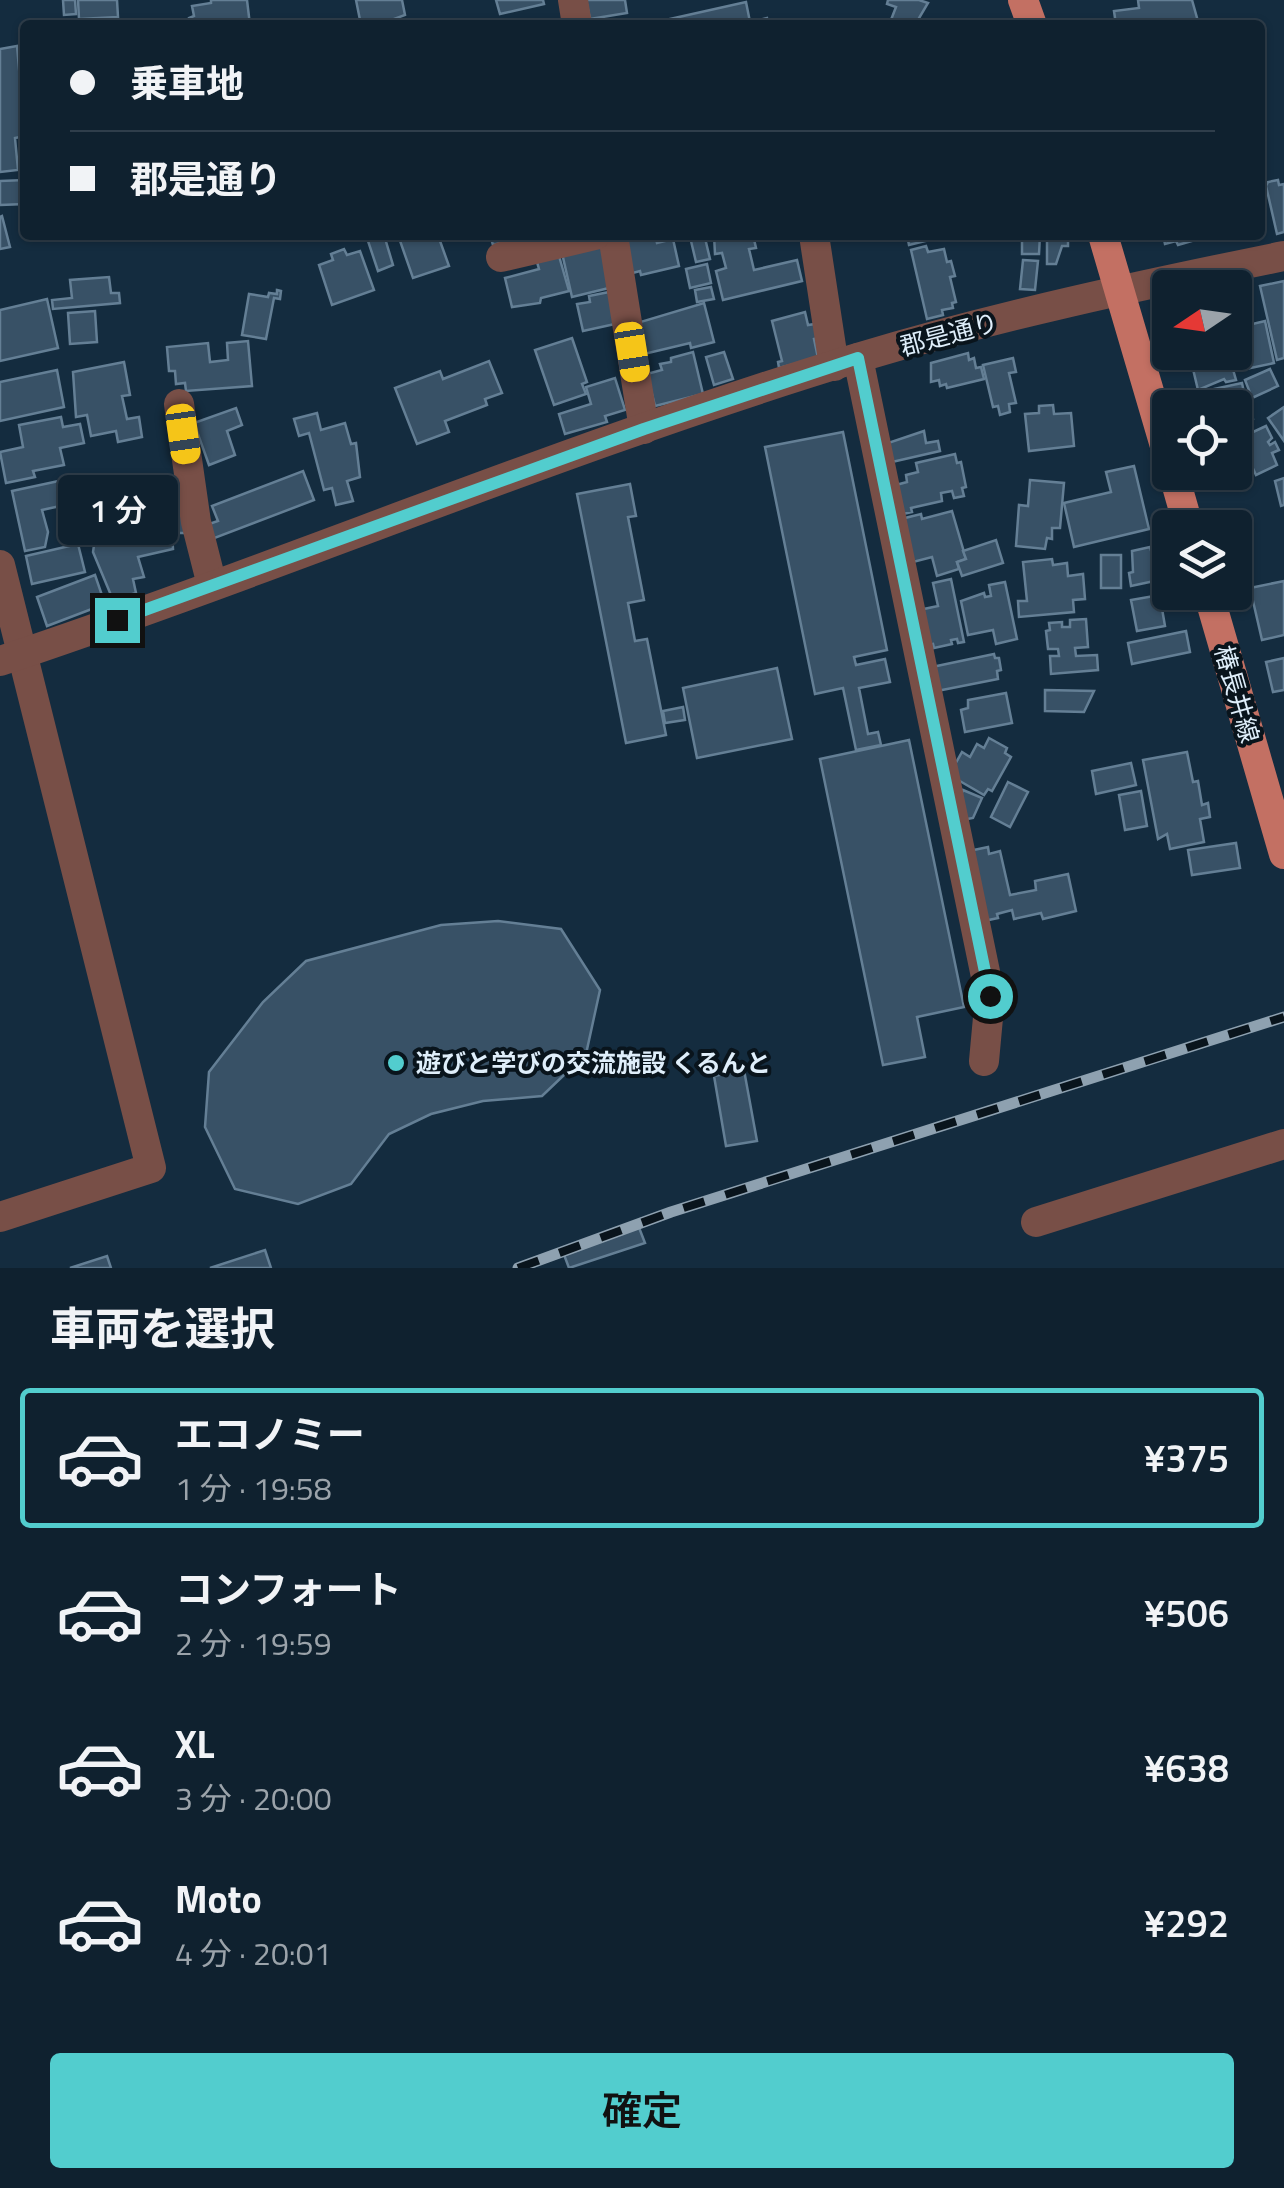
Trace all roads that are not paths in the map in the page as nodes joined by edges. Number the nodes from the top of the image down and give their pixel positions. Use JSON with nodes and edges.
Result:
{"nodes":[{"id":1,"x":574,"y":240,"type":"edge"},
{"id":2,"x":614,"y":240,"type":"edge"},
{"id":3,"x":815,"y":240,"type":"edge"},
{"id":4,"x":1104,"y":240,"type":"edge"},
{"id":5,"x":1284,"y":256,"type":"edge"},
{"id":6,"x":501,"y":257,"type":"dead end"},
{"id":7,"x":1119,"y":290,"type":"junction"},
{"id":8,"x":846,"y":362,"type":"junction"},
{"id":9,"x":1152,"y":402,"type":"edge"},
{"id":10,"x":179,"y":404,"type":"dead end"},
{"id":11,"x":644,"y":429,"type":"junction"},
{"id":12,"x":0,"y":565,"type":"edge"},
{"id":13,"x":212,"y":585,"type":"junction"},
{"id":14,"x":1213,"y":610,"type":"edge"},
{"id":15,"x":11,"y":658,"type":"edge"},
{"id":16,"x":1284,"y":854,"type":"edge"},
{"id":17,"x":984,"y":1061,"type":"dead end"},
{"id":18,"x":1284,"y":1144,"type":"edge"},
{"id":19,"x":0,"y":1217,"type":"edge"},
{"id":20,"x":1036,"y":1222,"type":"dead end"}],
"edges":[{"from":1,"to":6,"type":"street"},
{"from":2,"to":11,"type":"street"},
{"from":3,"to":8,"type":"street"},
{"from":4,"to":7,"type":"main road"},
{"from":5,"to":7,"type":"street","name":"郡是通り"},
{"from":7,"to":8,"type":"street","name":"郡是通り"},
{"from":7,"to":9,"type":"main road"},
{"from":8,"to":11,"type":"street","name":"郡是通り"},
{"from":8,"to":17,"type":"street"},
{"from":10,"to":13,"type":"street"},
{"from":11,"to":13,"type":"street","name":"郡是通り"},
{"from":12,"to":15,"type":"street"},
{"from":13,"to":15,"type":"street","name":"郡是通り"},
{"from":14,"to":16,"type":"main road","name":"椿長井線"},
{"from":15,"to":19,"type":"street"},
{"from":18,"to":20,"type":"street"}]}
